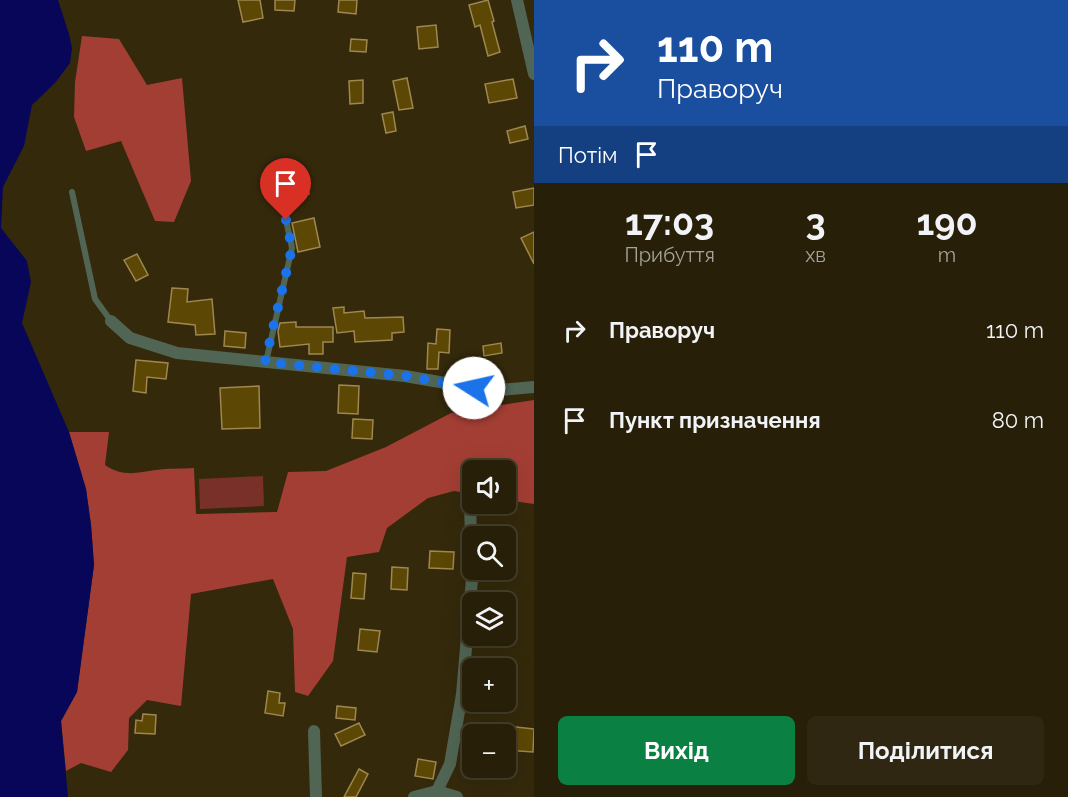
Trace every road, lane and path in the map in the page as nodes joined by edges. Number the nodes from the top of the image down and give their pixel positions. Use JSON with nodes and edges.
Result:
{"nodes":[{"id":1,"x":517,"y":0,"type":"edge"},
{"id":2,"x":534,"y":74,"type":"edge"},
{"id":3,"x":72,"y":192,"type":"dead end"},
{"id":4,"x":286,"y":220,"type":"dead end"},
{"id":5,"x":111,"y":321,"type":"joint"},
{"id":6,"x":265,"y":362,"type":"junction"},
{"id":7,"x":534,"y":387,"type":"edge"},
{"id":8,"x":470,"y":514,"type":"edge"},
{"id":9,"x":314,"y":731,"type":"dead end"},
{"id":10,"x":437,"y":791,"type":"junction"},
{"id":11,"x":316,"y":797,"type":"edge"},
{"id":12,"x":414,"y":797,"type":"edge"},
{"id":13,"x":457,"y":797,"type":"edge"}],
"edges":[{"from":1,"to":2,"type":"street"},
{"from":3,"to":5,"type":"lane"},
{"from":4,"to":6,"type":"lane"},
{"from":5,"to":6,"type":"street"},
{"from":6,"to":7,"type":"street"},
{"from":8,"to":10,"type":"street"},
{"from":9,"to":11,"type":"street"},
{"from":10,"to":12,"type":"street"},
{"from":10,"to":13,"type":"street"}]}
